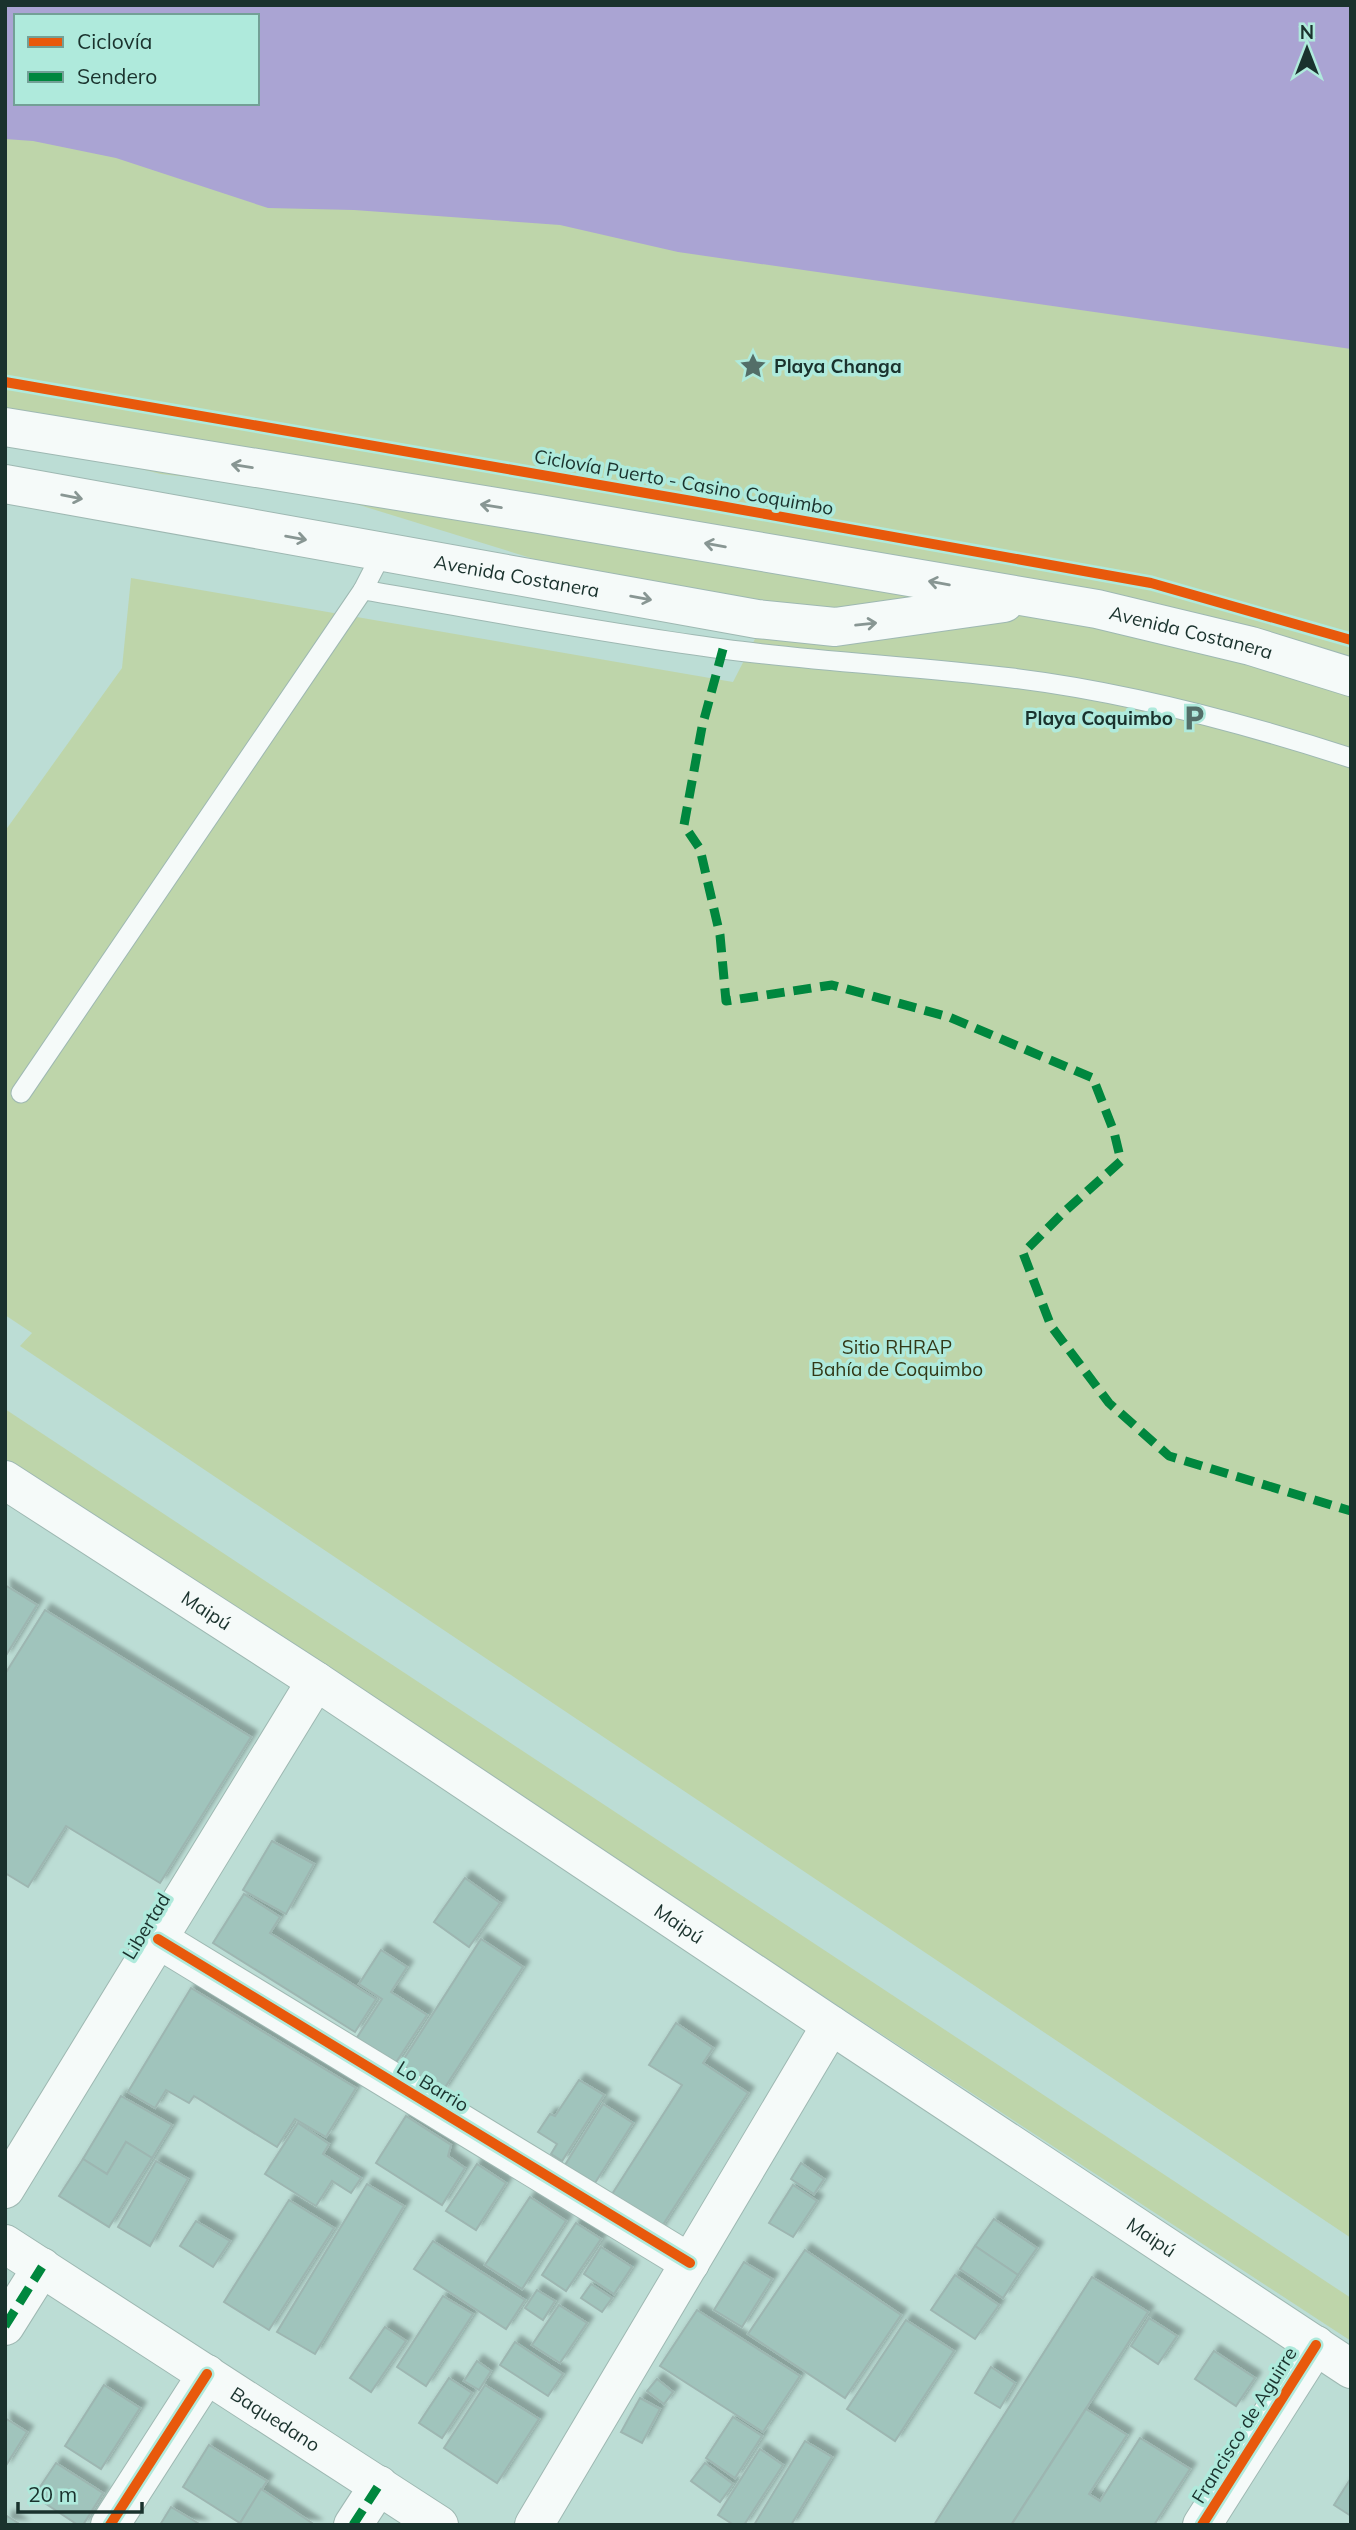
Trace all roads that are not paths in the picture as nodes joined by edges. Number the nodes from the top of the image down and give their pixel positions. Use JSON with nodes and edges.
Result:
{"nodes":[{"id":1,"x":5,"y":427,"type":"edge"},
{"id":2,"x":5,"y":484,"type":"edge"},
{"id":3,"x":382,"y":553,"type":"junction"},
{"id":4,"x":363,"y":590,"type":"junction"},
{"id":5,"x":1031,"y":598,"type":"junction"},
{"id":6,"x":1351,"y":677,"type":"edge"},
{"id":7,"x":1351,"y":758,"type":"edge"},
{"id":8,"x":21,"y":1093,"type":"dead end"},
{"id":9,"x":5,"y":1480,"type":"edge"},
{"id":10,"x":316,"y":1681,"type":"junction"},
{"id":11,"x":158,"y":1939,"type":"junction"},
{"id":12,"x":831,"y":2025,"type":"junction"},
{"id":13,"x":5,"y":2189,"type":"edge"},
{"id":14,"x":5,"y":2244,"type":"edge"},
{"id":15,"x":690,"y":2263,"type":"junction"},
{"id":16,"x":42,"y":2267,"type":"junction"},
{"id":17,"x":5,"y":2326,"type":"edge"},
{"id":18,"x":1316,"y":2345,"type":"junction"},
{"id":19,"x":1351,"y":2369,"type":"edge"},
{"id":20,"x":207,"y":2374,"type":"junction"},
{"id":21,"x":379,"y":2485,"type":"junction"},
{"id":22,"x":110,"y":2525,"type":"edge"},
{"id":23,"x":353,"y":2525,"type":"edge"},
{"id":24,"x":439,"y":2525,"type":"edge"},
{"id":25,"x":534,"y":2525,"type":"edge"},
{"id":26,"x":1202,"y":2525,"type":"edge"}],
"edges":[{"from":5,"to":1,"type":"main road","name":"Avenida Costanera","one_way":true},
{"from":2,"to":3,"type":"main road","name":"Avenida Costanera","one_way":true},
{"from":3,"to":4,"type":"lane"},
{"from":3,"to":5,"type":"main road","name":"Avenida Costanera","one_way":true},
{"from":4,"to":7,"type":"lane"},
{"from":4,"to":8,"type":"lane"},
{"from":5,"to":6,"type":"main road","name":"Avenida Costanera"},
{"from":9,"to":10,"type":"main road","name":"Maipú"},
{"from":10,"to":11,"type":"main road","name":"Libertad"},
{"from":10,"to":12,"type":"main road","name":"Maipú"},
{"from":11,"to":13,"type":"main road","name":"Libertad"},
{"from":11,"to":15,"type":"main road","name":"Lo Barrio"},
{"from":12,"to":15,"type":"main road"},
{"from":12,"to":18,"type":"main road","name":"Maipú"},
{"from":14,"to":16,"type":"main road","name":"Baquedano"},
{"from":15,"to":25,"type":"main road"},
{"from":16,"to":17,"type":"main road"},
{"from":16,"to":20,"type":"main road","name":"Baquedano"},
{"from":18,"to":19,"type":"main road","name":"Maipú"},
{"from":18,"to":26,"type":"main road","name":"Francisco de Aguirre"},
{"from":20,"to":21,"type":"main road","name":"Baquedano"},
{"from":20,"to":22,"type":"main road"},
{"from":21,"to":23,"type":"main road"},
{"from":21,"to":24,"type":"main road","name":"Baquedano"}]}
